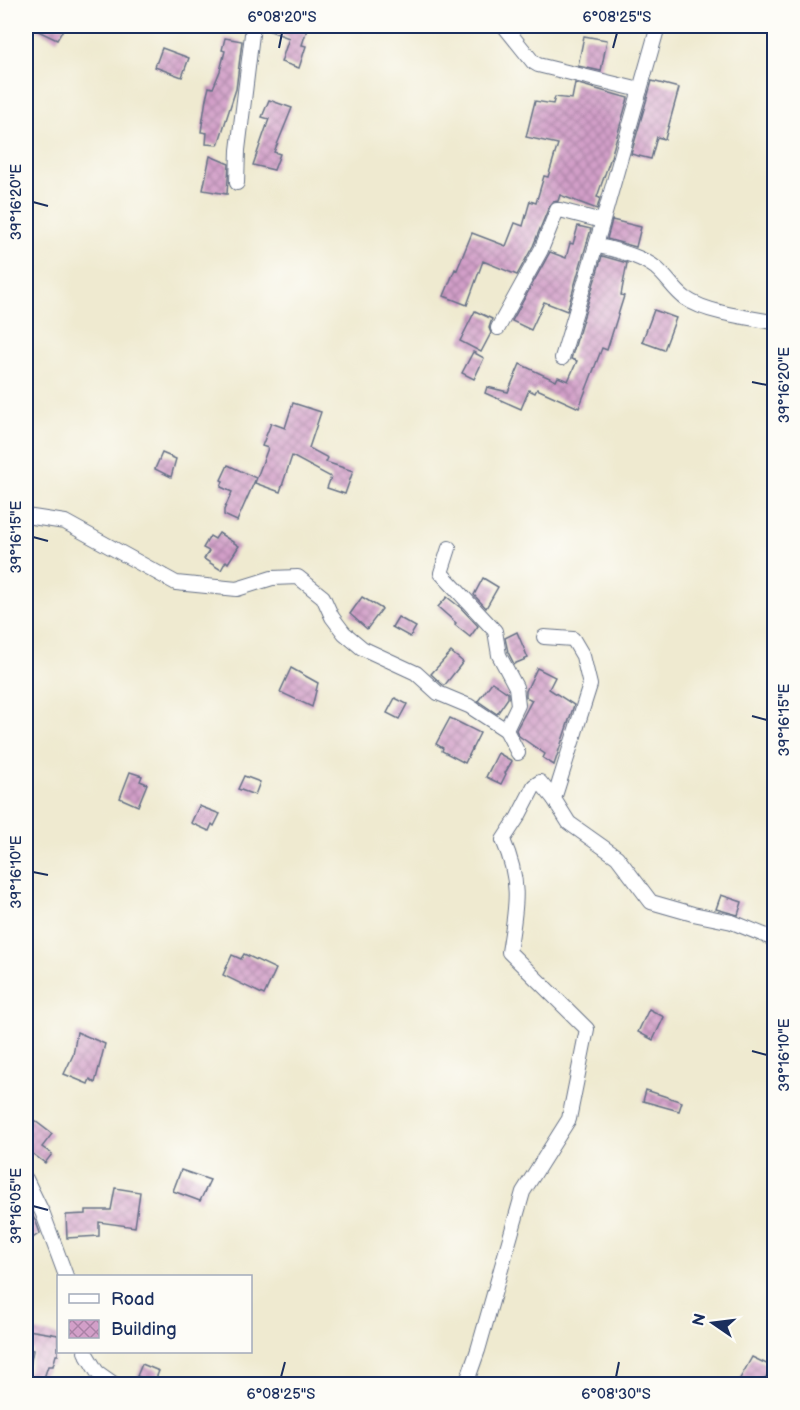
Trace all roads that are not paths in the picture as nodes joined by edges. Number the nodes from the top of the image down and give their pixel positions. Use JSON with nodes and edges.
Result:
{"nodes":[{"id":1,"x":253,"y":26,"type":"edge"},
{"id":2,"x":504,"y":26,"type":"edge"},
{"id":3,"x":658,"y":26,"type":"edge"},
{"id":4,"x":640,"y":90,"type":"junction"},
{"id":5,"x":237,"y":183,"type":"dead end"},
{"id":6,"x":602,"y":221,"type":"junction"},
{"id":7,"x":596,"y":244,"type":"junction"},
{"id":8,"x":774,"y":322,"type":"edge"},
{"id":9,"x":498,"y":328,"type":"dead end"},
{"id":10,"x":562,"y":358,"type":"dead end"},
{"id":11,"x":26,"y":516,"type":"edge"},
{"id":12,"x":449,"y":548,"type":"dead end"},
{"id":13,"x":544,"y":637,"type":"dead end"},
{"id":14,"x":506,"y":730,"type":"junction"},
{"id":15,"x":518,"y":753,"type":"dead end"},
{"id":16,"x":554,"y":799,"type":"junction"},
{"id":17,"x":774,"y":939,"type":"edge"},
{"id":18,"x":26,"y":1179,"type":"edge"},
{"id":19,"x":66,"y":1275,"type":"edge"},
{"id":20,"x":86,"y":1353,"type":"edge"},
{"id":21,"x":114,"y":1384,"type":"edge"},
{"id":22,"x":466,"y":1384,"type":"edge"}],
"edges":[{"from":1,"to":5,"type":"street"},
{"from":2,"to":4,"type":"street"},
{"from":3,"to":4,"type":"street"},
{"from":4,"to":6,"type":"street"},
{"from":6,"to":7,"type":"street"},
{"from":6,"to":9,"type":"street"},
{"from":7,"to":8,"type":"street"},
{"from":7,"to":10,"type":"street"},
{"from":11,"to":14,"type":"street"},
{"from":12,"to":14,"type":"street"},
{"from":13,"to":16,"type":"street"},
{"from":14,"to":15,"type":"street"},
{"from":16,"to":17,"type":"street"},
{"from":16,"to":22,"type":"street"},
{"from":18,"to":19,"type":"street"},
{"from":20,"to":21,"type":"street"}]}
